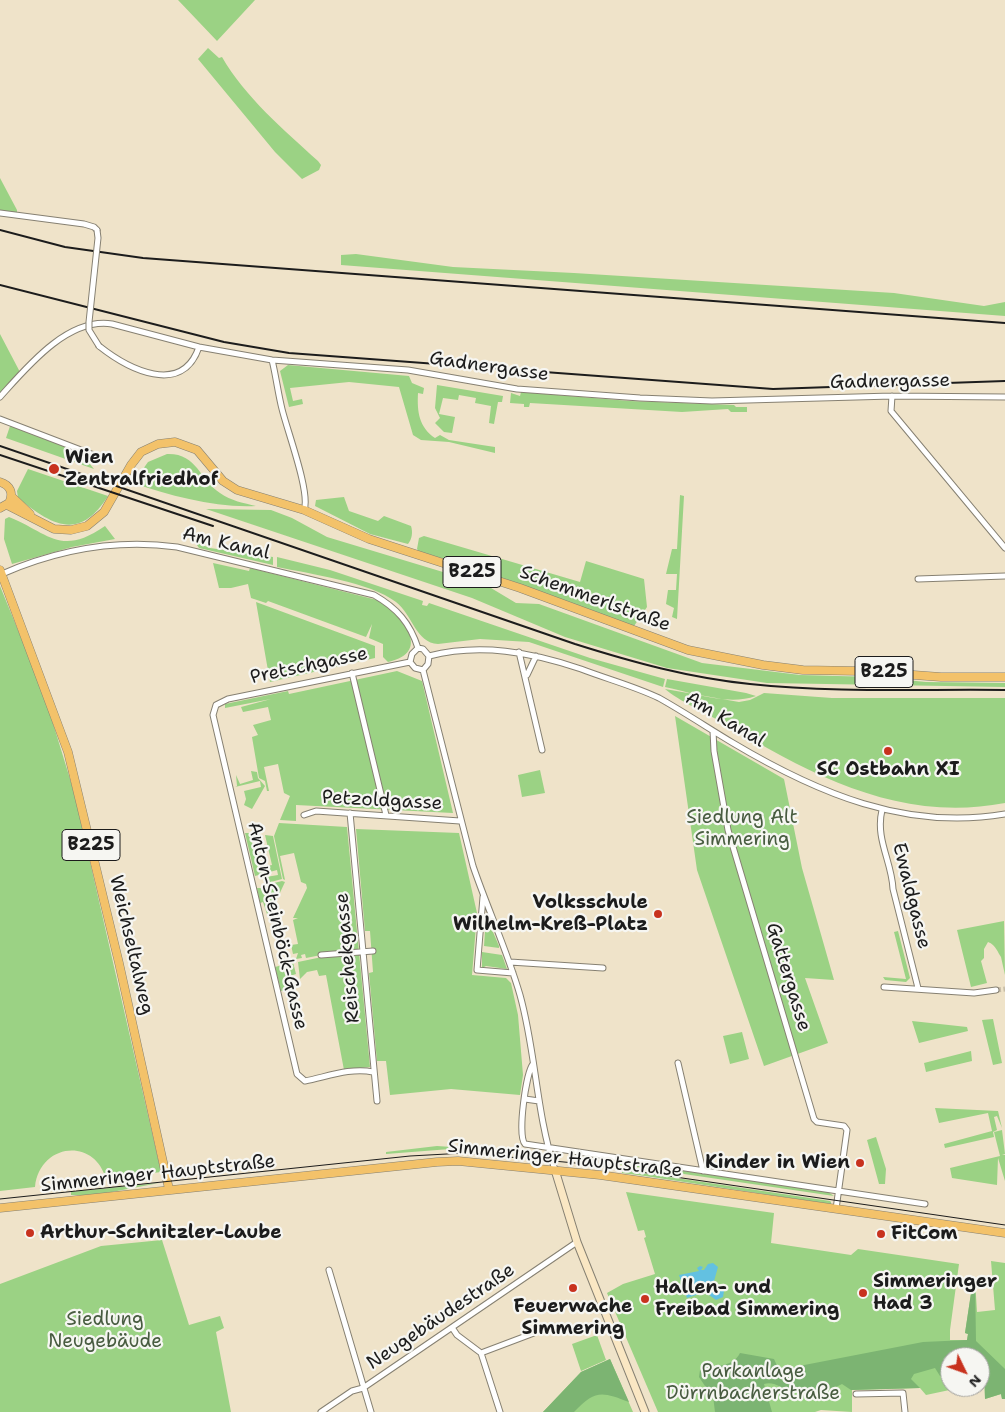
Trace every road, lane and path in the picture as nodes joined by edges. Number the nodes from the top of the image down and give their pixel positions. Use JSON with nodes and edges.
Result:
{"nodes":[{"id":1,"x":0,"y":213,"type":"edge"},
{"id":2,"x":200,"y":347,"type":"junction"},
{"id":3,"x":272,"y":360,"type":"junction"},
{"id":4,"x":892,"y":396,"type":"junction"},
{"id":5,"x":0,"y":397,"type":"edge"},
{"id":6,"x":1005,"y":397,"type":"edge"},
{"id":7,"x":0,"y":419,"type":"edge"},
{"id":8,"x":102,"y":458,"type":"dead end"},
{"id":9,"x":0,"y":482,"type":"edge"},
{"id":10,"x":12,"y":497,"type":"junction"},
{"id":11,"x":2,"y":507,"type":"edge"},
{"id":12,"x":304,"y":510,"type":"junction"},
{"id":13,"x":39,"y":522,"type":"junction"},
{"id":14,"x":1005,"y":548,"type":"edge"},
{"id":15,"x":1,"y":572,"type":"edge"},
{"id":16,"x":1005,"y":576,"type":"edge"},
{"id":17,"x":918,"y":579,"type":"dead end"},
{"id":18,"x":418,"y":648,"type":"junction"},
{"id":19,"x":519,"y":652,"type":"junction"},
{"id":20,"x":429,"y":656,"type":"junction"},
{"id":21,"x":536,"y":656,"type":"junction"},
{"id":22,"x":410,"y":662,"type":"junction"},
{"id":23,"x":423,"y":670,"type":"junction"},
{"id":24,"x":352,"y":673,"type":"junction"},
{"id":25,"x":526,"y":675,"type":"junction"},
{"id":26,"x":1005,"y":678,"type":"edge"},
{"id":27,"x":216,"y":706,"type":"joint"},
{"id":28,"x":713,"y":731,"type":"junction"},
{"id":29,"x":542,"y":750,"type":"dead end"},
{"id":30,"x":882,"y":810,"type":"junction"},
{"id":31,"x":350,"y":813,"type":"junction"},
{"id":32,"x":386,"y":814,"type":"junction"},
{"id":33,"x":1005,"y":814,"type":"edge"},
{"id":34,"x":304,"y":815,"type":"dead end"},
{"id":35,"x":460,"y":821,"type":"junction"},
{"id":36,"x":483,"y":896,"type":"junction"},
{"id":37,"x":373,"y":951,"type":"dead end"},
{"id":38,"x":365,"y":952,"type":"junction"},
{"id":39,"x":321,"y":956,"type":"dead end"},
{"id":40,"x":510,"y":962,"type":"junction"},
{"id":41,"x":603,"y":968,"type":"dead end"},
{"id":42,"x":513,"y":973,"type":"junction"},
{"id":43,"x":884,"y":987,"type":"dead end"},
{"id":44,"x":918,"y":988,"type":"junction"},
{"id":45,"x":996,"y":990,"type":"tunnel mouth"},
{"id":46,"x":533,"y":1064,"type":"junction"},
{"id":47,"x":678,"y":1064,"type":"dead end"},
{"id":48,"x":373,"y":1072,"type":"junction"},
{"id":49,"x":525,"y":1099,"type":"junction"},
{"id":50,"x":539,"y":1100,"type":"junction"},
{"id":51,"x":378,"y":1101,"type":"dead end"},
{"id":52,"x":548,"y":1147,"type":"junction"},
{"id":53,"x":555,"y":1170,"type":"junction"},
{"id":54,"x":703,"y":1171,"type":"junction"},
{"id":55,"x":169,"y":1189,"type":"junction"},
{"id":56,"x":838,"y":1190,"type":"junction"},
{"id":57,"x":925,"y":1204,"type":"dead end"},
{"id":58,"x":0,"y":1208,"type":"edge"},
{"id":59,"x":836,"y":1209,"type":"junction"},
{"id":60,"x":1005,"y":1233,"type":"edge"},
{"id":61,"x":577,"y":1242,"type":"junction"},
{"id":62,"x":329,"y":1270,"type":"dead end"},
{"id":63,"x":452,"y":1329,"type":"junction"},
{"id":64,"x":534,"y":1333,"type":"dead end"},
{"id":65,"x":481,"y":1352,"type":"junction"},
{"id":66,"x":363,"y":1388,"type":"junction"},
{"id":67,"x":856,"y":1394,"type":"dead end"},
{"id":68,"x":321,"y":1412,"type":"edge"},
{"id":69,"x":371,"y":1412,"type":"edge"},
{"id":70,"x":500,"y":1412,"type":"edge"},
{"id":71,"x":645,"y":1412,"type":"edge"},
{"id":72,"x":905,"y":1412,"type":"edge"}],
"edges":[{"from":1,"to":2,"type":"street","bridge":true},
{"from":2,"to":3,"type":"street","name":"Gadnergasse"},
{"from":2,"to":5,"type":"street","name":"Gadnergasse"},
{"from":3,"to":4,"type":"street","name":"Gadnergasse"},
{"from":3,"to":12,"type":"street"},
{"from":4,"to":6,"type":"street","name":"Gadnergasse"},
{"from":4,"to":14,"type":"street"},
{"from":7,"to":8,"type":"street"},
{"from":9,"to":10,"type":"main road","number":"B225"},
{"from":10,"to":11,"type":"main road","number":"B225"},
{"from":10,"to":13,"type":"main road","number":"B225"},
{"from":11,"to":13,"type":"main road","number":"B225"},
{"from":12,"to":13,"type":"main road","name":"Schemmerlstraße","number":"B225"},
{"from":12,"to":26,"type":"main road","name":"Schemmerlstraße","number":"B225"},
{"from":15,"to":18,"type":"street","name":"Am Kanal"},
{"from":15,"to":55,"type":"main road","name":"Weichseltalweg","number":"B225"},
{"from":16,"to":17,"type":"street"},
{"from":18,"to":20,"type":"street"},
{"from":18,"to":22,"type":"street"},
{"from":19,"to":20,"type":"street","name":"Am Kanal"},
{"from":19,"to":21,"type":"street","name":"Am Kanal"},
{"from":19,"to":25,"type":"street"},
{"from":20,"to":23,"type":"street"},
{"from":21,"to":25,"type":"street"},
{"from":21,"to":28,"type":"street","name":"Am Kanal"},
{"from":22,"to":23,"type":"street"},
{"from":22,"to":24,"type":"street","name":"Pretschgasse"},
{"from":23,"to":35,"type":"street"},
{"from":24,"to":27,"type":"street","name":"Pretschgasse"},
{"from":24,"to":32,"type":"street"},
{"from":25,"to":29,"type":"street"},
{"from":27,"to":48,"type":"street","name":"Anton-Steinböck-Gasse"},
{"from":28,"to":30,"type":"street","name":"Am Kanal"},
{"from":28,"to":56,"type":"street","name":"Gattergasse"},
{"from":30,"to":33,"type":"street","name":"Am Kanal"},
{"from":30,"to":44,"type":"street","name":"Ewaldgasse"},
{"from":31,"to":32,"type":"street","name":"Petzoldgasse"},
{"from":31,"to":34,"type":"street","name":"Petzoldgasse"},
{"from":31,"to":38,"type":"street","name":"Reischekgasse"},
{"from":32,"to":35,"type":"street","name":"Petzoldgasse"},
{"from":35,"to":36,"type":"street"},
{"from":36,"to":40,"type":"street"},
{"from":36,"to":42,"type":"street"},
{"from":37,"to":38,"type":"street"},
{"from":38,"to":39,"type":"street"},
{"from":38,"to":48,"type":"street","name":"Reischekgasse"},
{"from":40,"to":41,"type":"street"},
{"from":40,"to":42,"type":"street"},
{"from":42,"to":46,"type":"street"},
{"from":43,"to":44,"type":"street"},
{"from":44,"to":45,"type":"street"},
{"from":46,"to":49,"type":"street"},
{"from":46,"to":50,"type":"street"},
{"from":47,"to":54,"type":"street"},
{"from":48,"to":51,"type":"street","name":"Reischekgasse"},
{"from":49,"to":50,"type":"street"},
{"from":49,"to":52,"type":"street","name":"Simmeringer Hauptstraße"},
{"from":50,"to":52,"type":"street"},
{"from":52,"to":53,"type":"street"},
{"from":52,"to":54,"type":"street","name":"Simmeringer Hauptstraße"},
{"from":53,"to":55,"type":"main road","name":"Simmeringer Hauptstraße"},
{"from":53,"to":59,"type":"main road","name":"Simmeringer Hauptstraße"},
{"from":53,"to":61,"type":"main road"},
{"from":54,"to":56,"type":"street","name":"Simmeringer Hauptstraße"},
{"from":55,"to":58,"type":"main road","name":"Simmeringer Hauptstraße"},
{"from":56,"to":57,"type":"street","name":"Simmeringer Hauptstraße"},
{"from":56,"to":59,"type":"street","name":"Gattergasse"},
{"from":59,"to":60,"type":"main road","name":"Simmeringer Hauptstraße"},
{"from":61,"to":63,"type":"street","name":"Neugebäudestraße"},
{"from":61,"to":71,"type":"main road"},
{"from":62,"to":66,"type":"street"},
{"from":63,"to":65,"type":"street"},
{"from":63,"to":66,"type":"street","name":"Neugebäudestraße"},
{"from":64,"to":65,"type":"street"},
{"from":65,"to":70,"type":"street"},
{"from":66,"to":68,"type":"street","name":"Neugebäudestraße"},
{"from":66,"to":69,"type":"street"},
{"from":67,"to":72,"type":"street"}]}
